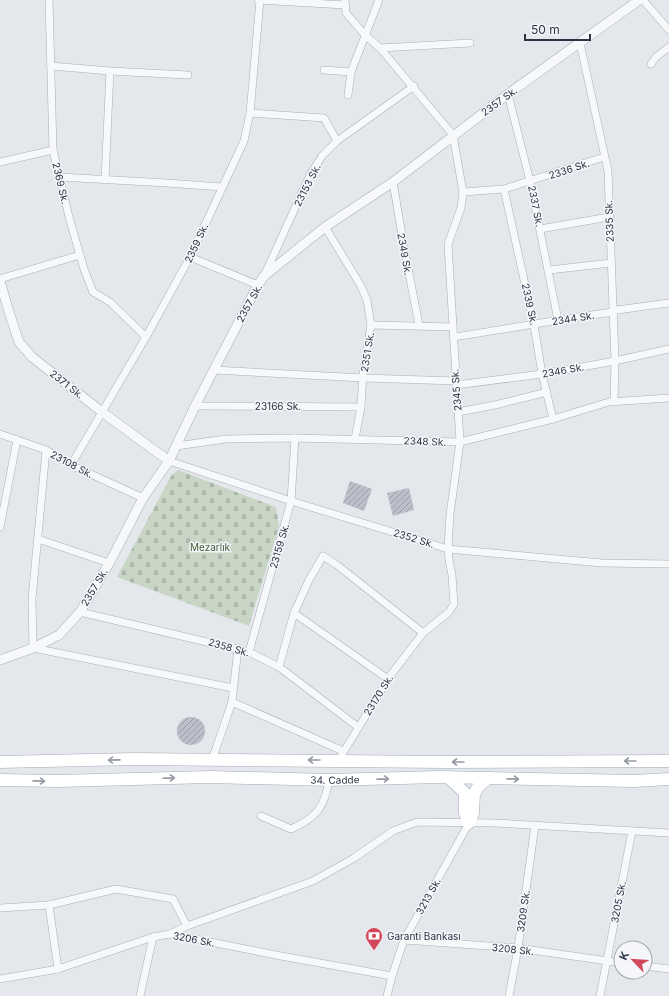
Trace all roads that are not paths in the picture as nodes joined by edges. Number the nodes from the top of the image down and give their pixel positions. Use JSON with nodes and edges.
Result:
{"nodes":[{"id":1,"x":49,"y":0,"type":"edge"},
{"id":2,"x":259,"y":0,"type":"edge"},
{"id":3,"x":380,"y":0,"type":"edge"},
{"id":4,"x":638,"y":0,"type":"edge"},
{"id":5,"x":643,"y":0,"type":"edge"},
{"id":6,"x":345,"y":2,"type":"edge"},
{"id":7,"x":669,"y":30,"type":"edge"},
{"id":8,"x":365,"y":35,"type":"junction"},
{"id":9,"x":470,"y":43,"type":"dead end"},
{"id":10,"x":580,"y":43,"type":"junction"},
{"id":11,"x":669,"y":47,"type":"edge"},
{"id":12,"x":380,"y":48,"type":"junction"},
{"id":13,"x":651,"y":64,"type":"dead end"},
{"id":14,"x":51,"y":66,"type":"junction"},
{"id":15,"x":324,"y":70,"type":"dead end"},
{"id":16,"x":110,"y":71,"type":"junction"},
{"id":17,"x":351,"y":72,"type":"junction"},
{"id":18,"x":188,"y":75,"type":"dead end"},
{"id":19,"x":414,"y":86,"type":"junction"},
{"id":20,"x":508,"y":94,"type":"junction"},
{"id":21,"x":348,"y":95,"type":"dead end"},
{"id":22,"x":250,"y":113,"type":"junction"},
{"id":23,"x":453,"y":135,"type":"junction"},
{"id":24,"x":337,"y":141,"type":"junction"},
{"id":25,"x":54,"y":150,"type":"junction"},
{"id":26,"x":604,"y":157,"type":"junction"},
{"id":27,"x":0,"y":162,"type":"edge"},
{"id":28,"x":60,"y":177,"type":"junction"},
{"id":29,"x":105,"y":179,"type":"junction"},
{"id":30,"x":530,"y":181,"type":"junction"},
{"id":31,"x":393,"y":182,"type":"junction"},
{"id":32,"x":222,"y":187,"type":"junction"},
{"id":33,"x":504,"y":189,"type":"junction"},
{"id":34,"x":463,"y":192,"type":"junction"},
{"id":35,"x":609,"y":217,"type":"junction"},
{"id":36,"x":326,"y":227,"type":"junction"},
{"id":37,"x":540,"y":229,"type":"junction"},
{"id":38,"x":80,"y":255,"type":"junction"},
{"id":39,"x":190,"y":257,"type":"junction"},
{"id":40,"x":611,"y":263,"type":"junction"},
{"id":41,"x":549,"y":270,"type":"junction"},
{"id":42,"x":264,"y":276,"type":"junction"},
{"id":43,"x":0,"y":280,"type":"edge"},
{"id":44,"x":258,"y":285,"type":"junction"},
{"id":45,"x":669,"y":303,"type":"edge"},
{"id":46,"x":613,"y":312,"type":"junction"},
{"id":47,"x":558,"y":320,"type":"junction"},
{"id":48,"x":371,"y":325,"type":"junction"},
{"id":49,"x":419,"y":325,"type":"junction"},
{"id":50,"x":534,"y":325,"type":"junction"},
{"id":51,"x":453,"y":327,"type":"junction"},
{"id":52,"x":146,"y":337,"type":"junction"},
{"id":53,"x":454,"y":337,"type":"junction"},
{"id":54,"x":669,"y":349,"type":"edge"},
{"id":55,"x":616,"y":361,"type":"junction"},
{"id":56,"x":214,"y":370,"type":"junction"},
{"id":57,"x":542,"y":374,"type":"junction"},
{"id":58,"x":363,"y":378,"type":"junction"},
{"id":59,"x":456,"y":383,"type":"junction"},
{"id":60,"x":547,"y":392,"type":"junction"},
{"id":61,"x":669,"y":398,"type":"edge"},
{"id":62,"x":614,"y":402,"type":"junction"},
{"id":63,"x":195,"y":406,"type":"junction"},
{"id":64,"x":361,"y":407,"type":"junction"},
{"id":65,"x":102,"y":412,"type":"junction"},
{"id":66,"x":458,"y":412,"type":"junction"},
{"id":67,"x":553,"y":419,"type":"junction"},
{"id":68,"x":0,"y":434,"type":"edge"},
{"id":69,"x":295,"y":438,"type":"junction"},
{"id":70,"x":355,"y":439,"type":"junction"},
{"id":71,"x":17,"y":440,"type":"junction"},
{"id":72,"x":460,"y":442,"type":"junction"},
{"id":73,"x":176,"y":446,"type":"junction"},
{"id":74,"x":46,"y":450,"type":"junction"},
{"id":75,"x":169,"y":461,"type":"junction"},
{"id":76,"x":71,"y":465,"type":"junction"},
{"id":77,"x":143,"y":498,"type":"junction"},
{"id":78,"x":291,"y":501,"type":"junction"},
{"id":79,"x":0,"y":527,"type":"edge"},
{"id":80,"x":38,"y":538,"type":"junction"},
{"id":81,"x":448,"y":549,"type":"junction"},
{"id":82,"x":109,"y":563,"type":"junction"},
{"id":83,"x":669,"y":564,"type":"edge"},
{"id":84,"x":80,"y":612,"type":"junction"},
{"id":85,"x":294,"y":613,"type":"junction"},
{"id":86,"x":423,"y":633,"type":"junction"},
{"id":87,"x":33,"y":648,"type":"junction"},
{"id":88,"x":238,"y":648,"type":"junction"},
{"id":89,"x":249,"y":652,"type":"junction"},
{"id":90,"x":0,"y":660,"type":"edge"},
{"id":91,"x":279,"y":667,"type":"junction"},
{"id":92,"x":388,"y":679,"type":"junction"},
{"id":93,"x":233,"y":688,"type":"junction"},
{"id":94,"x":232,"y":702,"type":"junction"},
{"id":95,"x":358,"y":727,"type":"junction"},
{"id":96,"x":340,"y":756,"type":"junction"},
{"id":97,"x":212,"y":760,"type":"junction"},
{"id":98,"x":669,"y":761,"type":"edge"},
{"id":99,"x":0,"y":762,"type":"edge"},
{"id":100,"x":448,"y":778,"type":"junction"},
{"id":101,"x":488,"y":778,"type":"junction"},
{"id":102,"x":669,"y":779,"type":"edge"},
{"id":103,"x":0,"y":780,"type":"edge"},
{"id":104,"x":329,"y":780,"type":"junction"},
{"id":105,"x":470,"y":794,"type":"junction"},
{"id":106,"x":261,"y":816,"type":"dead end"},
{"id":107,"x":469,"y":822,"type":"junction"},
{"id":108,"x":535,"y":825,"type":"junction"},
{"id":109,"x":632,"y":831,"type":"junction"},
{"id":110,"x":669,"y":833,"type":"edge"},
{"id":111,"x":49,"y":905,"type":"junction"},
{"id":112,"x":0,"y":908,"type":"edge"},
{"id":113,"x":187,"y":926,"type":"junction"},
{"id":114,"x":170,"y":934,"type":"junction"},
{"id":115,"x":153,"y":937,"type":"junction"},
{"id":116,"x":404,"y":940,"type":"junction"},
{"id":117,"x":518,"y":948,"type":"junction"},
{"id":118,"x":607,"y":962,"type":"junction"},
{"id":119,"x":613,"y":962,"type":"edge"},
{"id":120,"x":653,"y":967,"type":"edge"},
{"id":121,"x":669,"y":968,"type":"edge"},
{"id":122,"x":58,"y":969,"type":"junction"},
{"id":123,"x":392,"y":976,"type":"junction"},
{"id":124,"x":0,"y":979,"type":"edge"},
{"id":125,"x":140,"y":996,"type":"edge"},
{"id":126,"x":387,"y":996,"type":"edge"},
{"id":127,"x":509,"y":996,"type":"edge"},
{"id":128,"x":600,"y":996,"type":"edge"}],
"edges":[{"from":1,"to":14,"type":"street","name":"2369 Sk."},
{"from":2,"to":6,"type":"street"},
{"from":2,"to":22,"type":"street","name":"2359 Sk."},
{"from":3,"to":8,"type":"street"},
{"from":4,"to":10,"type":"street","name":"2357 Sk."},
{"from":5,"to":7,"type":"street"},
{"from":6,"to":8,"type":"street"},
{"from":8,"to":12,"type":"street"},
{"from":8,"to":17,"type":"street"},
{"from":9,"to":12,"type":"street"},
{"from":10,"to":20,"type":"street","name":"2357 Sk."},
{"from":10,"to":26,"type":"street","name":"2335 Sk."},
{"from":11,"to":13,"type":"street"},
{"from":12,"to":19,"type":"street"},
{"from":14,"to":16,"type":"street"},
{"from":14,"to":25,"type":"street","name":"2369 Sk."},
{"from":15,"to":17,"type":"street"},
{"from":16,"to":18,"type":"street"},
{"from":16,"to":29,"type":"street"},
{"from":17,"to":21,"type":"street"},
{"from":19,"to":23,"type":"street"},
{"from":19,"to":24,"type":"street","name":"23153 Sk."},
{"from":20,"to":23,"type":"street","name":"2357 Sk."},
{"from":20,"to":30,"type":"street","name":"2337 Sk."},
{"from":22,"to":24,"type":"street"},
{"from":22,"to":32,"type":"street","name":"2359 Sk."},
{"from":23,"to":31,"type":"street","name":"2357 Sk."},
{"from":23,"to":34,"type":"street","name":"2345 Sk."},
{"from":24,"to":42,"type":"street","name":"23153 Sk."},
{"from":25,"to":27,"type":"street"},
{"from":25,"to":28,"type":"street","name":"2369 Sk."},
{"from":26,"to":30,"type":"street","name":"2336 Sk."},
{"from":26,"to":35,"type":"street","name":"2335 Sk."},
{"from":28,"to":29,"type":"street"},
{"from":28,"to":38,"type":"street","name":"2369 Sk."},
{"from":29,"to":32,"type":"street"},
{"from":30,"to":33,"type":"street","name":"2336 Sk."},
{"from":30,"to":37,"type":"street","name":"2337 Sk."},
{"from":31,"to":36,"type":"street","name":"2357 Sk."},
{"from":31,"to":49,"type":"street","name":"2349 Sk."},
{"from":32,"to":39,"type":"street","name":"2359 Sk."},
{"from":33,"to":34,"type":"street","name":"2336 Sk."},
{"from":33,"to":50,"type":"street","name":"2339 Sk."},
{"from":34,"to":51,"type":"street","name":"2345 Sk."},
{"from":35,"to":37,"type":"street"},
{"from":35,"to":40,"type":"street","name":"2335 Sk."},
{"from":36,"to":42,"type":"street","name":"2357 Sk."},
{"from":36,"to":48,"type":"street","name":"2351 Sk."},
{"from":37,"to":41,"type":"street","name":"2337 Sk."},
{"from":38,"to":43,"type":"street"},
{"from":38,"to":52,"type":"street","name":"2369 Sk."},
{"from":39,"to":44,"type":"street"},
{"from":39,"to":52,"type":"street","name":"2359 Sk."},
{"from":40,"to":41,"type":"street"},
{"from":40,"to":46,"type":"street","name":"2335 Sk."},
{"from":41,"to":47,"type":"street","name":"2337 Sk."},
{"from":42,"to":44,"type":"street","name":"2357 Sk."},
{"from":43,"to":65,"type":"street","name":"2371 Sk."},
{"from":44,"to":56,"type":"street","name":"2357 Sk."},
{"from":45,"to":46,"type":"street","name":"2344 Sk."},
{"from":46,"to":47,"type":"street","name":"2344 Sk."},
{"from":46,"to":55,"type":"street","name":"2335 Sk."},
{"from":47,"to":50,"type":"street","name":"2344 Sk."},
{"from":48,"to":49,"type":"street"},
{"from":48,"to":58,"type":"street","name":"2351 Sk."},
{"from":49,"to":51,"type":"street"},
{"from":50,"to":53,"type":"street","name":"2344 Sk."},
{"from":50,"to":57,"type":"street","name":"2339 Sk."},
{"from":51,"to":53,"type":"street","name":"2345 Sk."},
{"from":52,"to":65,"type":"street","name":"2359 Sk."},
{"from":53,"to":59,"type":"street","name":"2345 Sk."},
{"from":54,"to":55,"type":"street","name":"2346 Sk."},
{"from":55,"to":57,"type":"street","name":"2346 Sk."},
{"from":55,"to":62,"type":"street","name":"2335 Sk."},
{"from":56,"to":58,"type":"street","name":"2346 Sk."},
{"from":56,"to":63,"type":"street","name":"2357 Sk."},
{"from":57,"to":59,"type":"street","name":"2346 Sk."},
{"from":57,"to":60,"type":"street","name":"2339 Sk."},
{"from":58,"to":59,"type":"street","name":"2346 Sk."},
{"from":58,"to":64,"type":"street","name":"2351 Sk."},
{"from":59,"to":66,"type":"street","name":"2345 Sk."},
{"from":60,"to":66,"type":"street"},
{"from":60,"to":67,"type":"street","name":"2339 Sk."},
{"from":61,"to":62,"type":"street","name":"2348 Sk."},
{"from":62,"to":67,"type":"street","name":"2348 Sk."},
{"from":63,"to":64,"type":"street","name":"23166 Sk."},
{"from":63,"to":73,"type":"street","name":"2357 Sk."},
{"from":64,"to":70,"type":"street","name":"2351 Sk."},
{"from":65,"to":75,"type":"street","name":"2371 Sk."},
{"from":65,"to":76,"type":"street","name":"2359 Sk."},
{"from":66,"to":72,"type":"street","name":"2345 Sk."},
{"from":67,"to":72,"type":"street","name":"2348 Sk."},
{"from":68,"to":71,"type":"street","name":"23108 Sk."},
{"from":69,"to":70,"type":"street","name":"2348 Sk."},
{"from":69,"to":73,"type":"street","name":"2348 Sk."},
{"from":69,"to":78,"type":"street","name":"23159 Sk."},
{"from":70,"to":72,"type":"street","name":"2348 Sk."},
{"from":71,"to":74,"type":"street","name":"23108 Sk."},
{"from":71,"to":79,"type":"street"},
{"from":72,"to":81,"type":"street","name":"2345 Sk."},
{"from":73,"to":75,"type":"street","name":"2357 Sk."},
{"from":74,"to":76,"type":"street","name":"23108 Sk."},
{"from":74,"to":80,"type":"street"},
{"from":75,"to":77,"type":"street","name":"2357 Sk."},
{"from":75,"to":78,"type":"street","name":"2352 Sk."},
{"from":76,"to":77,"type":"street","name":"23108 Sk."},
{"from":77,"to":82,"type":"street","name":"2357 Sk."},
{"from":78,"to":81,"type":"street","name":"2352 Sk."},
{"from":78,"to":89,"type":"street","name":"23159 Sk."},
{"from":80,"to":82,"type":"street"},
{"from":80,"to":87,"type":"street"},
{"from":81,"to":83,"type":"street","name":"2352 Sk."},
{"from":81,"to":86,"type":"street","name":"2345 Sk."},
{"from":82,"to":84,"type":"street","name":"2357 Sk."},
{"from":84,"to":87,"type":"street","name":"2357 Sk."},
{"from":84,"to":88,"type":"street","name":"2358 Sk."},
{"from":85,"to":86,"type":"street"},
{"from":85,"to":91,"type":"street"},
{"from":85,"to":92,"type":"street"},
{"from":86,"to":92,"type":"street","name":"23170 Sk."},
{"from":87,"to":90,"type":"street","name":"2357 Sk."},
{"from":87,"to":93,"type":"street"},
{"from":88,"to":89,"type":"street","name":"2358 Sk."},
{"from":88,"to":93,"type":"street"},
{"from":89,"to":91,"type":"street","name":"2358 Sk."},
{"from":91,"to":95,"type":"street","name":"2358 Sk."},
{"from":92,"to":95,"type":"street","name":"23170 Sk."},
{"from":93,"to":94,"type":"street"},
{"from":94,"to":96,"type":"street"},
{"from":94,"to":97,"type":"street"},
{"from":95,"to":96,"type":"street","name":"23170 Sk."},
{"from":96,"to":97,"type":"main road","name":"34. Cadde","one_way":true},
{"from":98,"to":96,"type":"main road","name":"34. Cadde","one_way":true},
{"from":97,"to":99,"type":"main road","name":"34. Cadde","one_way":true},
{"from":100,"to":101,"type":"main road","name":"34. Cadde"},
{"from":104,"to":100,"type":"main road","name":"34. Cadde","one_way":true},
{"from":100,"to":105,"type":"main road"},
{"from":101,"to":102,"type":"main road","name":"34. Cadde","one_way":true},
{"from":101,"to":105,"type":"main road"},
{"from":103,"to":104,"type":"main road","name":"34. Cadde","one_way":true},
{"from":104,"to":106,"type":"street"},
{"from":105,"to":107,"type":"main road"},
{"from":107,"to":108,"type":"street"},
{"from":107,"to":113,"type":"street"},
{"from":107,"to":116,"type":"street","name":"3213 Sk."},
{"from":108,"to":109,"type":"street"},
{"from":108,"to":117,"type":"street","name":"3209 Sk."},
{"from":109,"to":110,"type":"street"},
{"from":109,"to":118,"type":"street","name":"3205 Sk."},
{"from":111,"to":112,"type":"street"},
{"from":111,"to":113,"type":"street"},
{"from":111,"to":122,"type":"street"},
{"from":113,"to":114,"type":"street"},
{"from":114,"to":115,"type":"street","name":"3206 Sk."},
{"from":114,"to":123,"type":"street","name":"3206 Sk."},
{"from":115,"to":122,"type":"street","name":"3206 Sk."},
{"from":115,"to":125,"type":"street"},
{"from":116,"to":117,"type":"street","name":"3208 Sk."},
{"from":116,"to":123,"type":"street","name":"3213 Sk."},
{"from":117,"to":118,"type":"street","name":"3208 Sk."},
{"from":117,"to":127,"type":"street","name":"3209 Sk."},
{"from":118,"to":119,"type":"street","name":"3208 Sk."},
{"from":118,"to":128,"type":"street","name":"3205 Sk."},
{"from":120,"to":121,"type":"street"},
{"from":122,"to":124,"type":"street","name":"3206 Sk."},
{"from":123,"to":126,"type":"street","name":"3213 Sk."}]}
